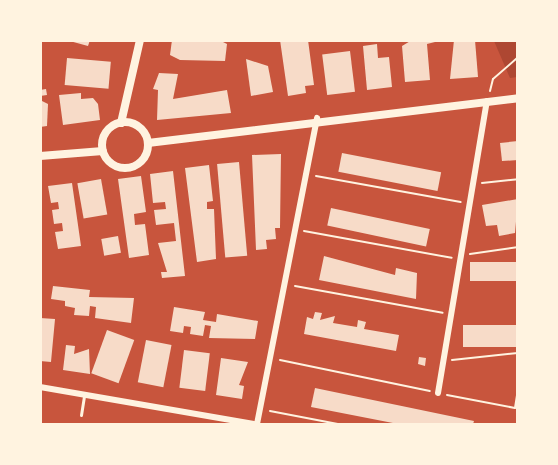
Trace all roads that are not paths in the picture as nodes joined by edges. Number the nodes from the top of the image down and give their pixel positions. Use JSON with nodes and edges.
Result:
{"nodes":[{"id":1,"x":140,"y":40,"type":"edge"},
{"id":2,"x":518,"y":98,"type":"edge"},
{"id":3,"x":487,"y":101,"type":"junction"},
{"id":4,"x":317,"y":118,"type":"junction"},
{"id":5,"x":121,"y":123,"type":"junction"},
{"id":6,"x":148,"y":143,"type":"junction"},
{"id":7,"x":103,"y":151,"type":"junction"},
{"id":8,"x":40,"y":156,"type":"edge"},
{"id":9,"x":40,"y":387,"type":"edge"},
{"id":10,"x":438,"y":393,"type":"road end"},
{"id":11,"x":85,"y":394,"type":"junction"},
{"id":12,"x":81,"y":415,"type":"dead end"},
{"id":13,"x":255,"y":424,"type":"edge"}],
"edges":[{"from":1,"to":5,"type":"street"},
{"from":2,"to":3,"type":"street"},
{"from":3,"to":4,"type":"street"},
{"from":3,"to":10,"type":"street"},
{"from":4,"to":6,"type":"street"},
{"from":4,"to":13,"type":"street"},
{"from":5,"to":6,"type":"street"},
{"from":5,"to":7,"type":"street"},
{"from":6,"to":7,"type":"street"},
{"from":7,"to":8,"type":"street"},
{"from":9,"to":11,"type":"street"},
{"from":11,"to":12,"type":"lane"},
{"from":11,"to":13,"type":"street"}]}
